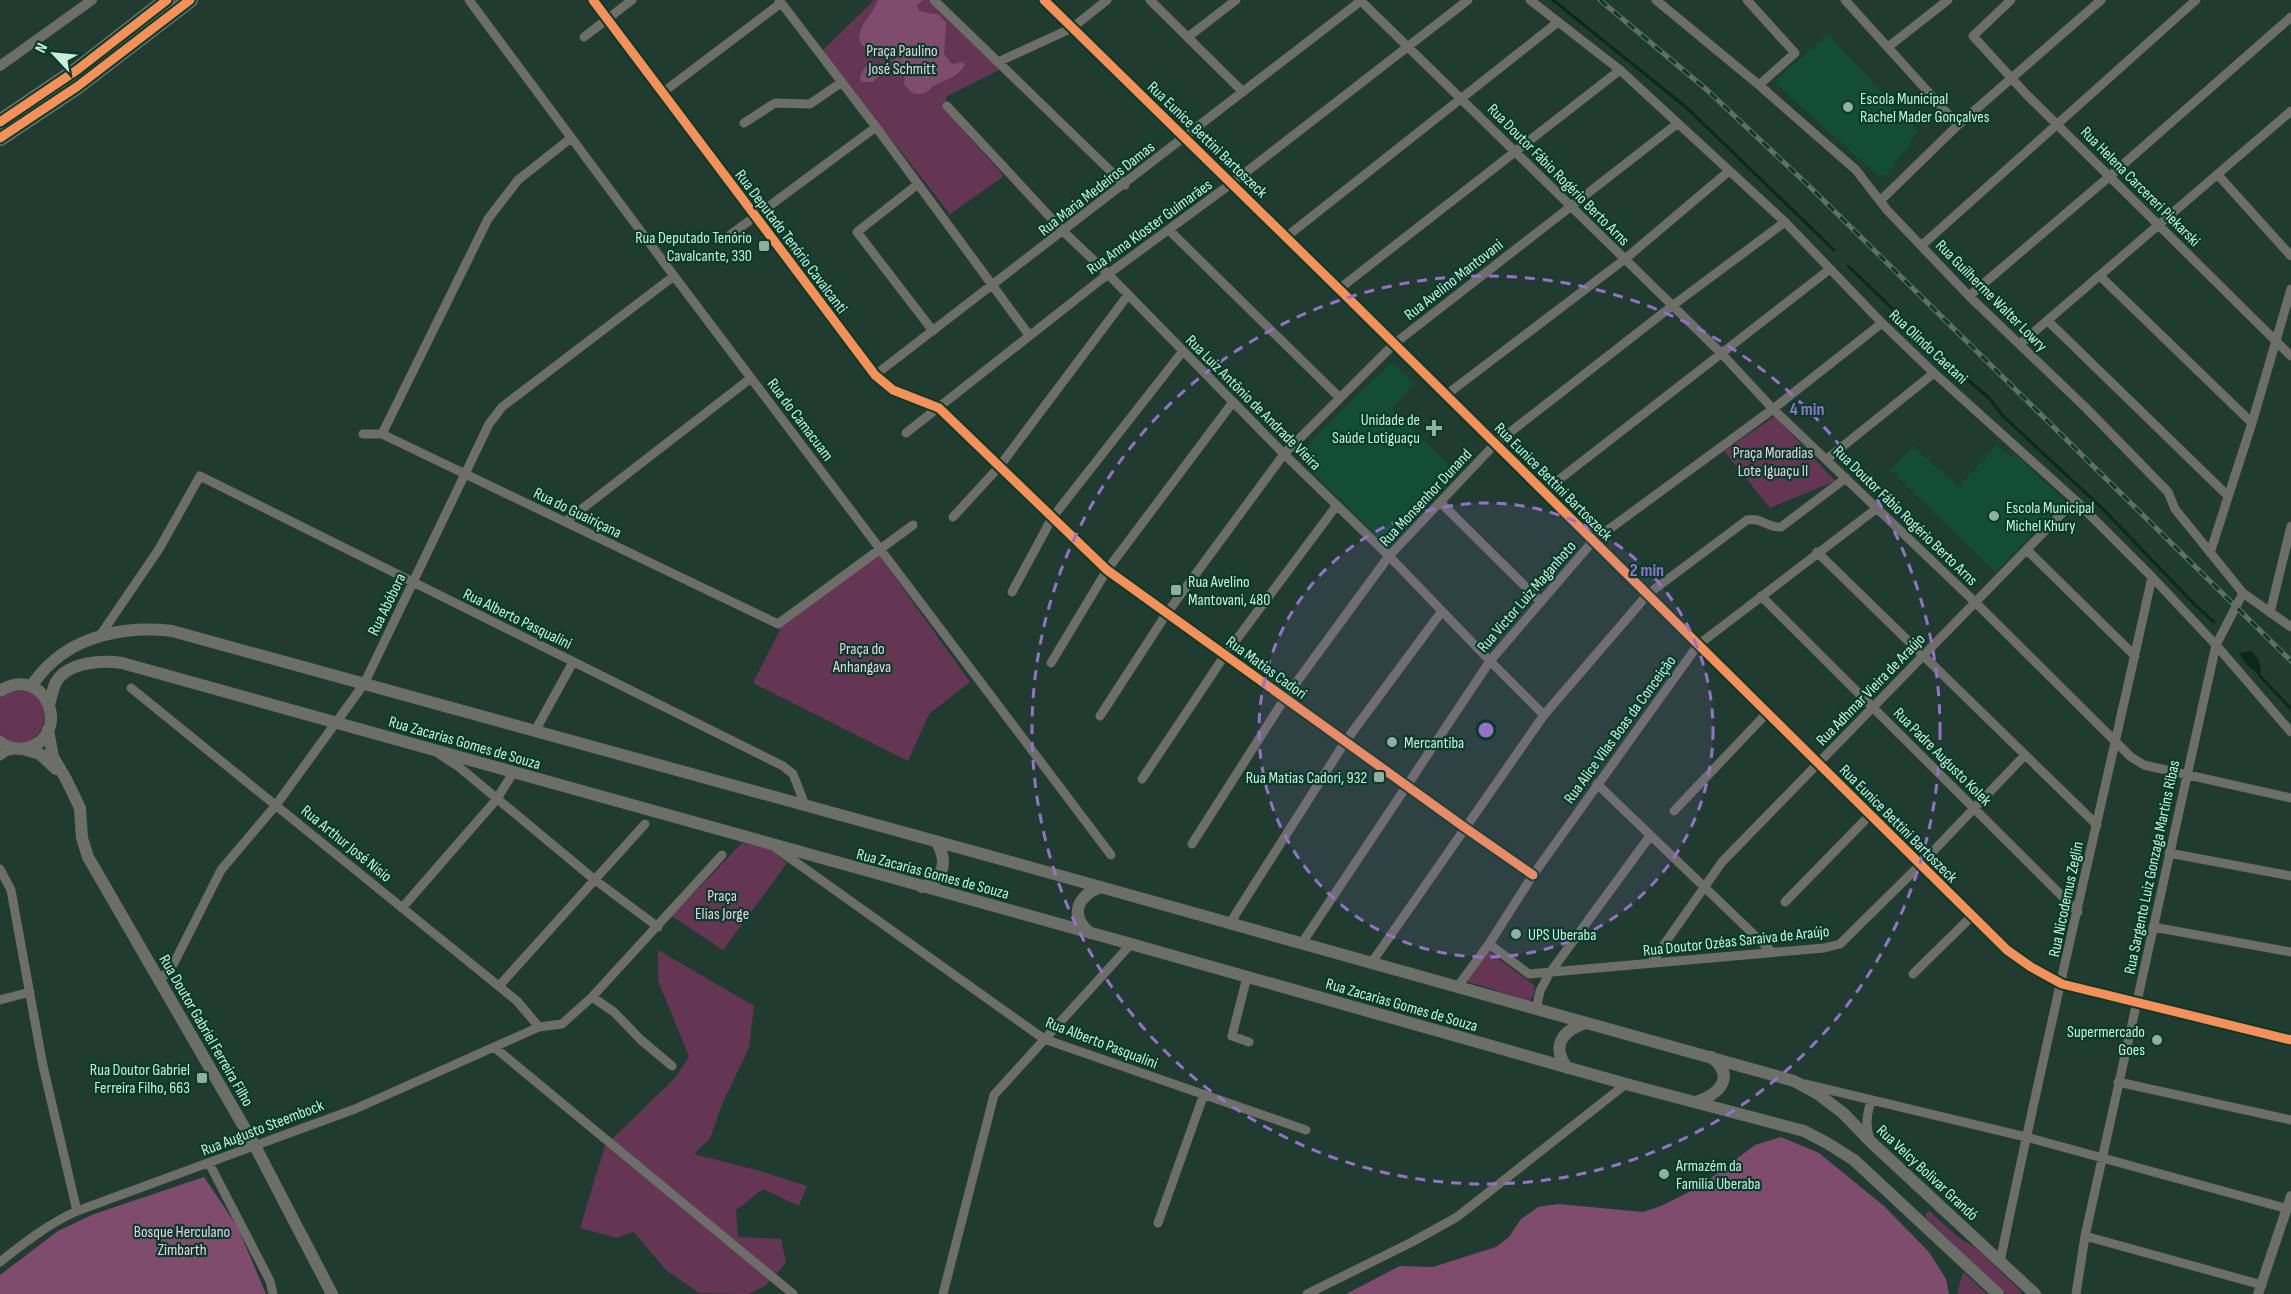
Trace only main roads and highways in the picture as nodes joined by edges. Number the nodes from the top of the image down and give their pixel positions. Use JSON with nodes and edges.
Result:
{"nodes":[{"id":1,"x":167,"y":0,"type":"edge"},
{"id":2,"x":190,"y":0,"type":"edge"},
{"id":3,"x":0,"y":122,"type":"edge"},
{"id":4,"x":0,"y":138,"type":"edge"},
{"id":5,"x":15,"y":684,"type":"junction"},
{"id":6,"x":0,"y":686,"type":"edge"},
{"id":7,"x":31,"y":686,"type":"junction"},
{"id":8,"x":0,"y":691,"type":"edge"},
{"id":9,"x":49,"y":705,"type":"junction"},
{"id":10,"x":48,"y":730,"type":"junction"},
{"id":11,"x":0,"y":742,"type":"edge"},
{"id":12,"x":20,"y":749,"type":"junction"},
{"id":13,"x":66,"y":779,"type":"junction"},
{"id":14,"x":936,"y":841,"type":"junction"},
{"id":15,"x":922,"y":887,"type":"junction"},
{"id":16,"x":1101,"y":887,"type":"junction"},
{"id":17,"x":1090,"y":933,"type":"junction"},
{"id":18,"x":1585,"y":1023,"type":"junction"},
{"id":19,"x":1711,"y":1057,"type":"junction"},
{"id":20,"x":1567,"y":1068,"type":"junction"},
{"id":21,"x":1794,"y":1081,"type":"joint"},
{"id":22,"x":1696,"y":1102,"type":"junction"},
{"id":23,"x":1942,"y":1207,"type":"junction"},
{"id":24,"x":1925,"y":1224,"type":"junction"},
{"id":25,"x":1994,"y":1292,"type":"edge"},
{"id":26,"x":332,"y":1294,"type":"edge"},
{"id":27,"x":2035,"y":1294,"type":"edge"}],
"edges":[{"from":1,"to":3,"type":"highway"},
{"from":2,"to":4,"type":"highway"},
{"from":5,"to":6,"type":"main road"},
{"from":5,"to":7,"type":"main road"},
{"from":5,"to":8,"type":"main road"},
{"from":7,"to":9,"type":"main road"},
{"from":7,"to":14,"type":"main road","name":"Rua Zacarias Gomes de Souza"},
{"from":9,"to":10,"type":"main road","name":"Rua Doutor Gabriel Ferreira Filho"},
{"from":9,"to":15,"type":"main road","name":"Rua Zacarias Gomes de Souza"},
{"from":10,"to":12,"type":"main road"},
{"from":10,"to":13,"type":"main road","name":"Rua Doutor Gabriel Ferreira Filho"},
{"from":11,"to":12,"type":"main road","name":"Rua Doutor Gabriel Ferreira Filho"},
{"from":12,"to":13,"type":"main road","name":"Rua Doutor Gabriel Ferreira Filho"},
{"from":13,"to":26,"type":"main road","name":"Rua Doutor Gabriel Ferreira Filho"},
{"from":14,"to":15,"type":"main road"},
{"from":14,"to":16,"type":"main road","name":"Rua Zacarias Gomes de Souza"},
{"from":15,"to":17,"type":"main road","name":"Rua Zacarias Gomes de Souza"},
{"from":16,"to":17,"type":"main road"},
{"from":16,"to":18,"type":"main road","name":"Rua Zacarias Gomes de Souza"},
{"from":17,"to":20,"type":"main road","name":"Rua Zacarias Gomes de Souza"},
{"from":18,"to":19,"type":"main road","name":"Rua Zacarias Gomes de Souza"},
{"from":18,"to":20,"type":"main road"},
{"from":19,"to":21,"type":"main road","name":"Rua Zacarias Gomes de Souza"},
{"from":19,"to":22,"type":"main road"},
{"from":20,"to":22,"type":"main road","name":"Rua Zacarias Gomes de Souza"},
{"from":21,"to":23,"type":"main road","name":"Rua Velcy Bolivar Grandó"},
{"from":22,"to":24,"type":"main road","name":"Rua Zacarias Gomes de Souza"},
{"from":23,"to":24,"type":"main road"},
{"from":23,"to":27,"type":"main road","name":"Rua Velcy Bolivar Grandó"},
{"from":24,"to":25,"type":"main road"}]}
